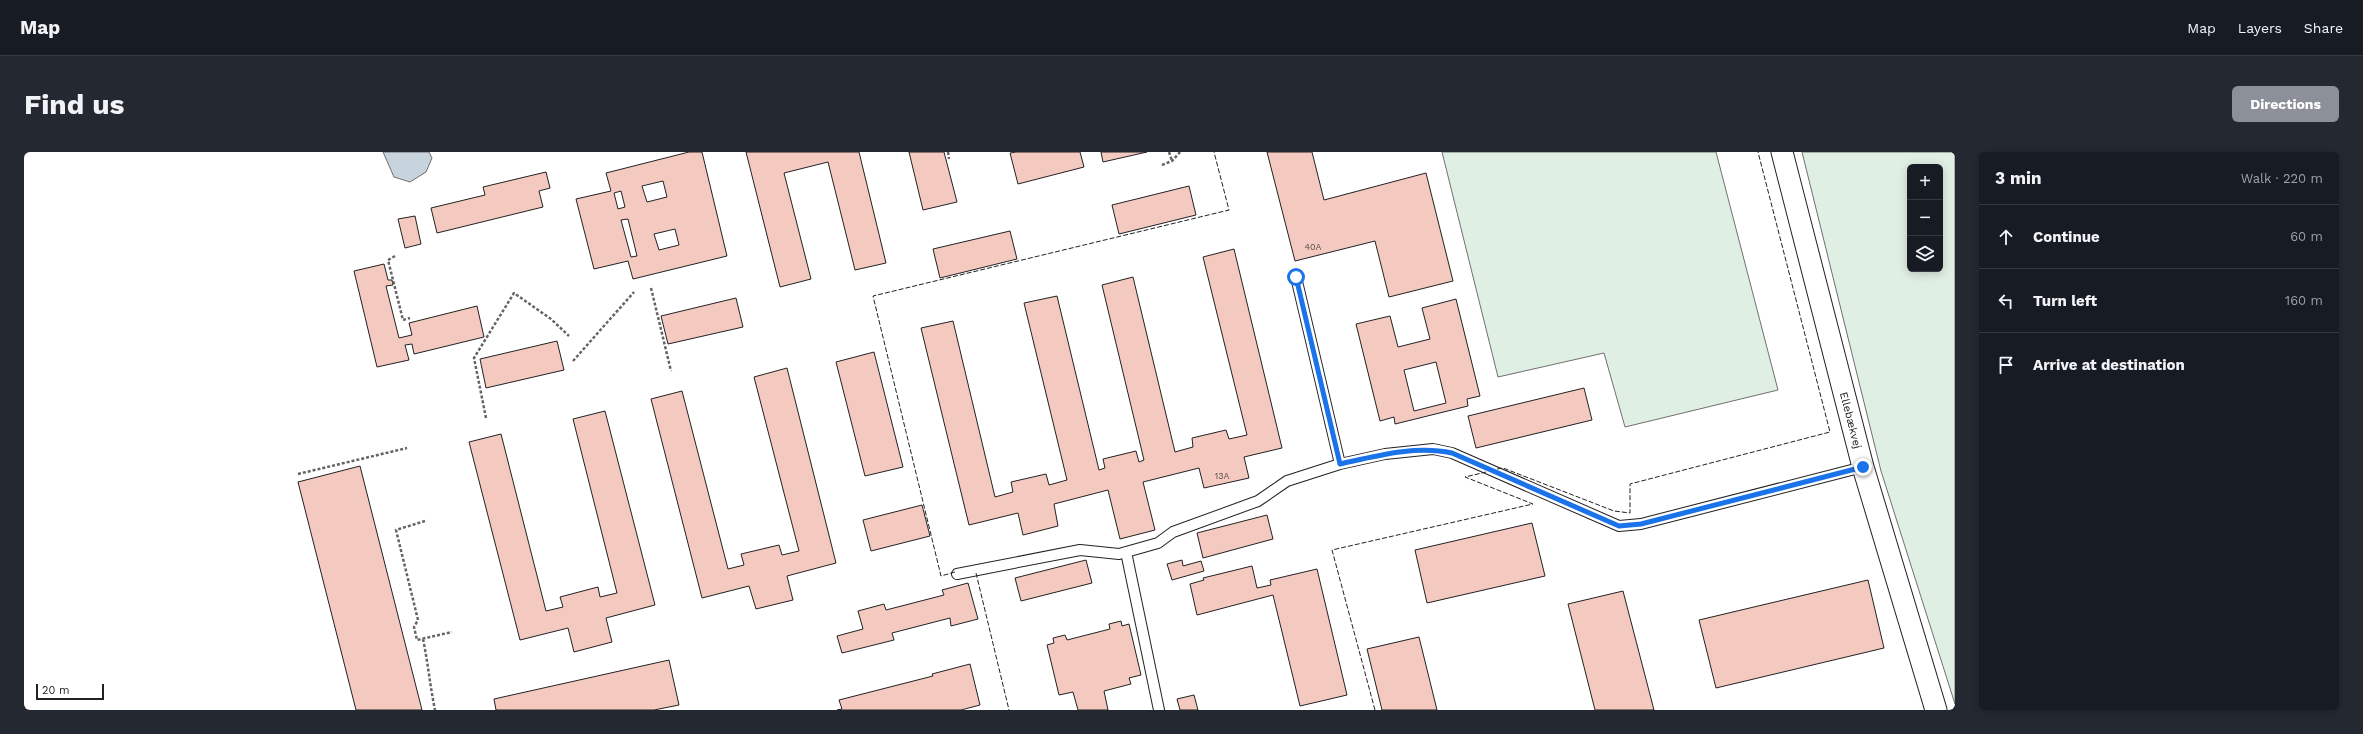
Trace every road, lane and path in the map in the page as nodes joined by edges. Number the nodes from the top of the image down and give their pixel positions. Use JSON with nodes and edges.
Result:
{"nodes":[{"id":1,"x":948,"y":152,"type":"edge"},
{"id":2,"x":1169,"y":152,"type":"edge"},
{"id":3,"x":1180,"y":152,"type":"edge"},
{"id":4,"x":1782,"y":152,"type":"edge"},
{"id":5,"x":949,"y":159,"type":"dead end"},
{"id":6,"x":1172,"y":161,"type":"junction"},
{"id":7,"x":1162,"y":165,"type":"dead end"},
{"id":8,"x":395,"y":256,"type":"dead end"},
{"id":9,"x":1296,"y":277,"type":"dead end"},
{"id":10,"x":651,"y":288,"type":"dead end"},
{"id":11,"x":634,"y":292,"type":"dead end"},
{"id":12,"x":410,"y":318,"type":"dead end"},
{"id":13,"x":569,"y":336,"type":"dead end"},
{"id":14,"x":574,"y":361,"type":"dead end"},
{"id":15,"x":671,"y":371,"type":"dead end"},
{"id":16,"x":486,"y":418,"type":"dead end"},
{"id":17,"x":407,"y":448,"type":"dead end"},
{"id":18,"x":1340,"y":464,"type":"junction"},
{"id":19,"x":1863,"y":467,"type":"junction"},
{"id":20,"x":298,"y":474,"type":"dead end"},
{"id":21,"x":425,"y":521,"type":"dead end"},
{"id":22,"x":1126,"y":552,"type":"junction"},
{"id":23,"x":957,"y":574,"type":"dead end"},
{"id":24,"x":452,"y":632,"type":"dead end"},
{"id":25,"x":423,"y":639,"type":"junction"},
{"id":26,"x":435,"y":710,"type":"edge"},
{"id":27,"x":1159,"y":710,"type":"edge"},
{"id":28,"x":1936,"y":710,"type":"edge"}],
"edges":[{"from":1,"to":5,"type":"path"},
{"from":2,"to":6,"type":"path"},
{"from":3,"to":6,"type":"path"},
{"from":4,"to":19,"type":"street","name":"Ellebækvej"},
{"from":6,"to":7,"type":"path"},
{"from":8,"to":12,"type":"path"},
{"from":9,"to":18,"type":"lane"},
{"from":10,"to":15,"type":"path"},
{"from":11,"to":14,"type":"path"},
{"from":13,"to":16,"type":"path"},
{"from":17,"to":20,"type":"path"},
{"from":18,"to":19,"type":"lane"},
{"from":18,"to":22,"type":"lane"},
{"from":19,"to":28,"type":"street","name":"Ellebækvej"},
{"from":21,"to":25,"type":"path"},
{"from":22,"to":23,"type":"lane"},
{"from":22,"to":27,"type":"lane"},
{"from":24,"to":25,"type":"path"},
{"from":25,"to":26,"type":"path"}]}
